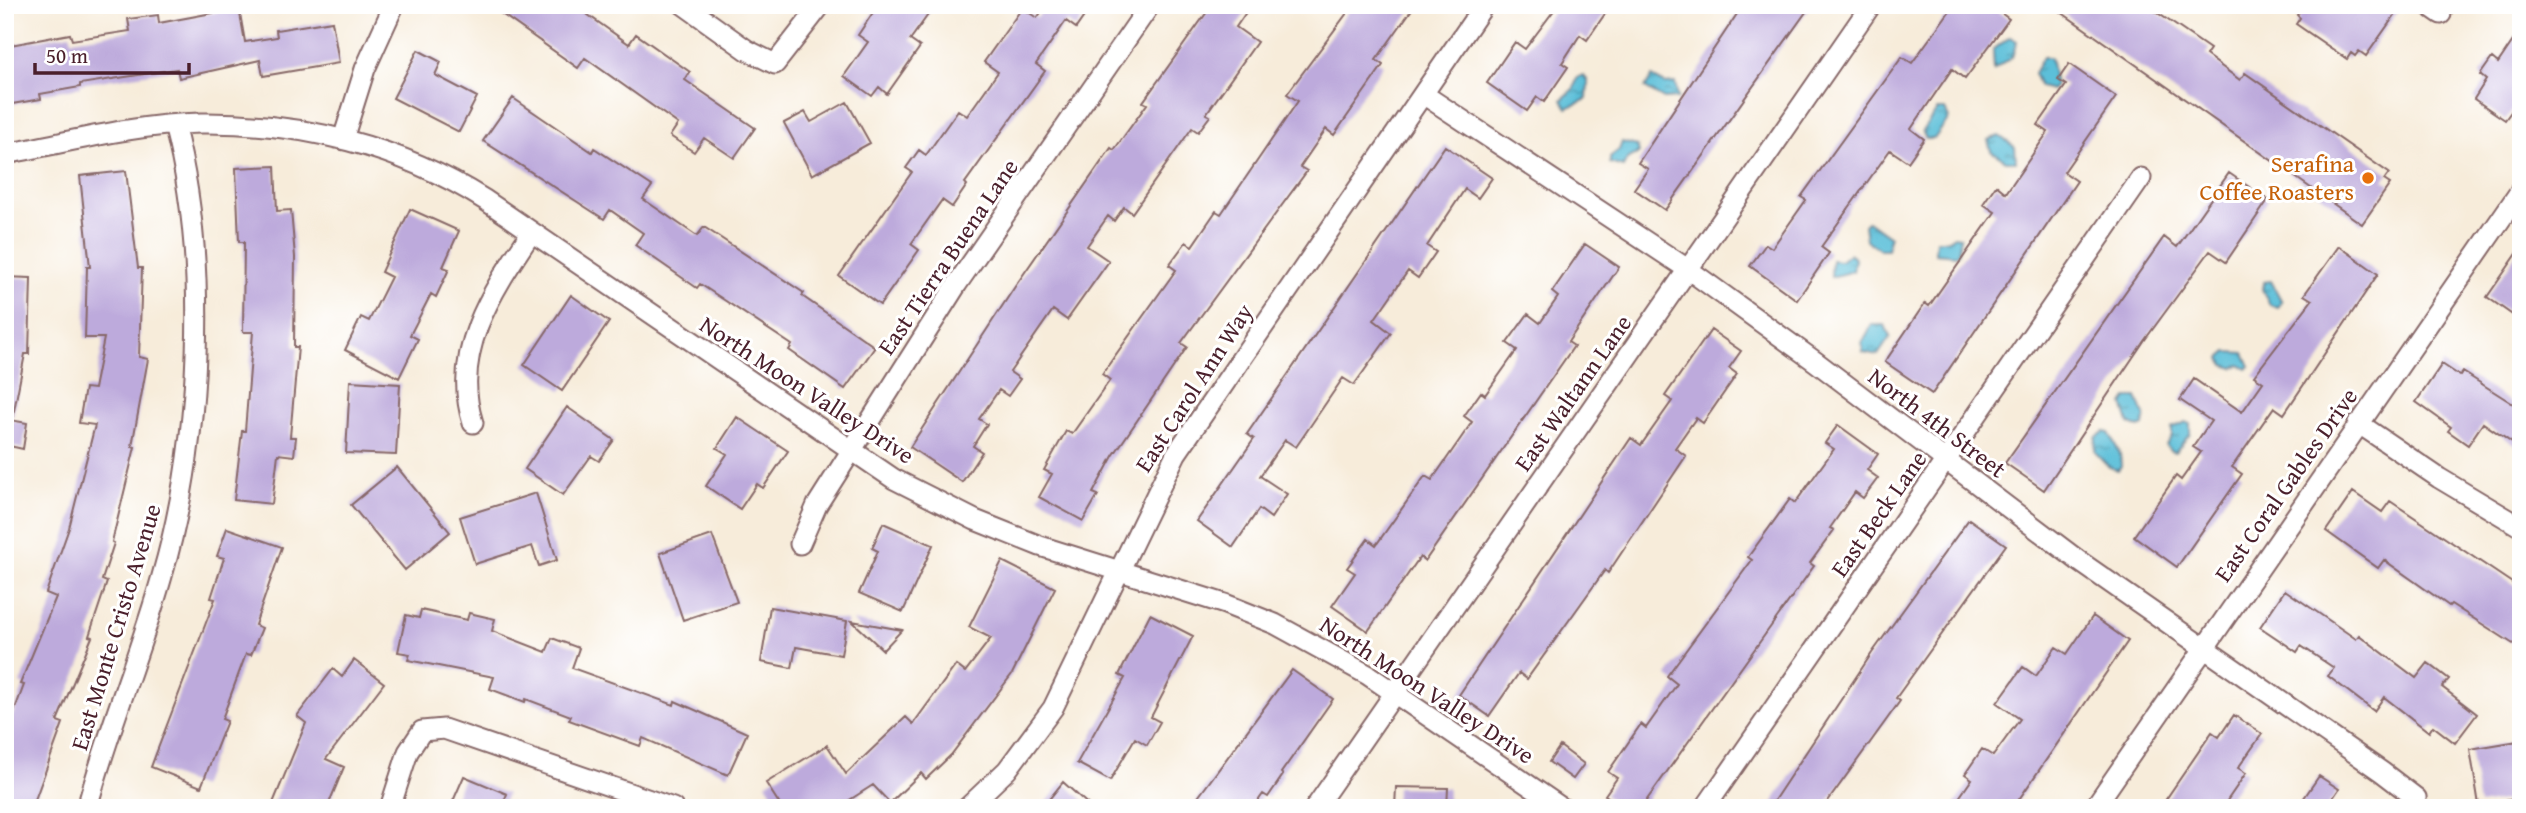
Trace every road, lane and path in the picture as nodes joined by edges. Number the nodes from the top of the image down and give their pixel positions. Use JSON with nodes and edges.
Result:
{"nodes":[{"id":1,"x":394,"y":5,"type":"edge"},
{"id":2,"x":684,"y":5,"type":"edge"},
{"id":3,"x":821,"y":5,"type":"edge"},
{"id":4,"x":1150,"y":5,"type":"edge"},
{"id":5,"x":1484,"y":5,"type":"edge"},
{"id":6,"x":1871,"y":5,"type":"edge"},
{"id":7,"x":1423,"y":94,"type":"junction"},
{"id":8,"x":174,"y":125,"type":"junction"},
{"id":9,"x":343,"y":139,"type":"junction"},
{"id":10,"x":5,"y":153,"type":"edge"},
{"id":11,"x":2141,"y":178,"type":"dead end"},
{"id":12,"x":2519,"y":196,"type":"edge"},
{"id":13,"x":531,"y":233,"type":"junction"},
{"id":14,"x":1689,"y":270,"type":"junction"},
{"id":15,"x":473,"y":423,"type":"dead end"},
{"id":16,"x":2358,"y":423,"type":"junction"},
{"id":17,"x":850,"y":451,"type":"junction"},
{"id":18,"x":1946,"y":461,"type":"junction"},
{"id":19,"x":2521,"y":527,"type":"edge"},
{"id":20,"x":800,"y":544,"type":"dead end"},
{"id":21,"x":1118,"y":570,"type":"junction"},
{"id":22,"x":2203,"y":649,"type":"junction"},
{"id":23,"x":1394,"y":693,"type":"junction"},
{"id":24,"x":2414,"y":803,"type":"edge"},
{"id":25,"x":87,"y":808,"type":"edge"},
{"id":26,"x":390,"y":808,"type":"edge"},
{"id":27,"x":673,"y":808,"type":"edge"},
{"id":28,"x":967,"y":808,"type":"edge"},
{"id":29,"x":1315,"y":808,"type":"edge"},
{"id":30,"x":1562,"y":808,"type":"edge"},
{"id":31,"x":1705,"y":808,"type":"edge"},
{"id":32,"x":2094,"y":808,"type":"edge"}],
"edges":[{"from":1,"to":9,"type":"street"},
{"from":2,"to":3,"type":"street"},
{"from":4,"to":17,"type":"street","name":"East Tierra Buena Lane"},
{"from":5,"to":7,"type":"street","name":"East Carol Ann Way"},
{"from":6,"to":14,"type":"street","name":"East Waltann Lane"},
{"from":7,"to":14,"type":"street","name":"North 4th Street"},
{"from":7,"to":21,"type":"street","name":"East Carol Ann Way"},
{"from":8,"to":9,"type":"street","name":"North Moon Valley Drive"},
{"from":8,"to":10,"type":"street","name":"North Moon Valley Drive"},
{"from":8,"to":25,"type":"street","name":"East Monte Cristo Avenue"},
{"from":9,"to":13,"type":"street","name":"North Moon Valley Drive"},
{"from":11,"to":18,"type":"street","name":"East Beck Lane"},
{"from":12,"to":16,"type":"street","name":"East Coral Gables Drive"},
{"from":13,"to":15,"type":"street"},
{"from":13,"to":17,"type":"street","name":"North Moon Valley Drive"},
{"from":14,"to":18,"type":"street","name":"North 4th Street"},
{"from":14,"to":23,"type":"street","name":"East Waltann Lane"},
{"from":16,"to":19,"type":"street"},
{"from":16,"to":22,"type":"street","name":"East Coral Gables Drive"},
{"from":17,"to":20,"type":"street","name":"East Tierra Buena Lane"},
{"from":17,"to":21,"type":"street","name":"North Moon Valley Drive"},
{"from":18,"to":22,"type":"street","name":"North 4th Street"},
{"from":18,"to":31,"type":"street","name":"East Beck Lane"},
{"from":21,"to":23,"type":"street","name":"North Moon Valley Drive"},
{"from":21,"to":28,"type":"street","name":"East Carol Ann Way"},
{"from":22,"to":24,"type":"street","name":"North 4th Street"},
{"from":22,"to":32,"type":"street","name":"East Coral Gables Drive"},
{"from":23,"to":29,"type":"street","name":"East Waltann Lane"},
{"from":23,"to":30,"type":"street","name":"North Moon Valley Drive"},
{"from":26,"to":27,"type":"street"}]}
